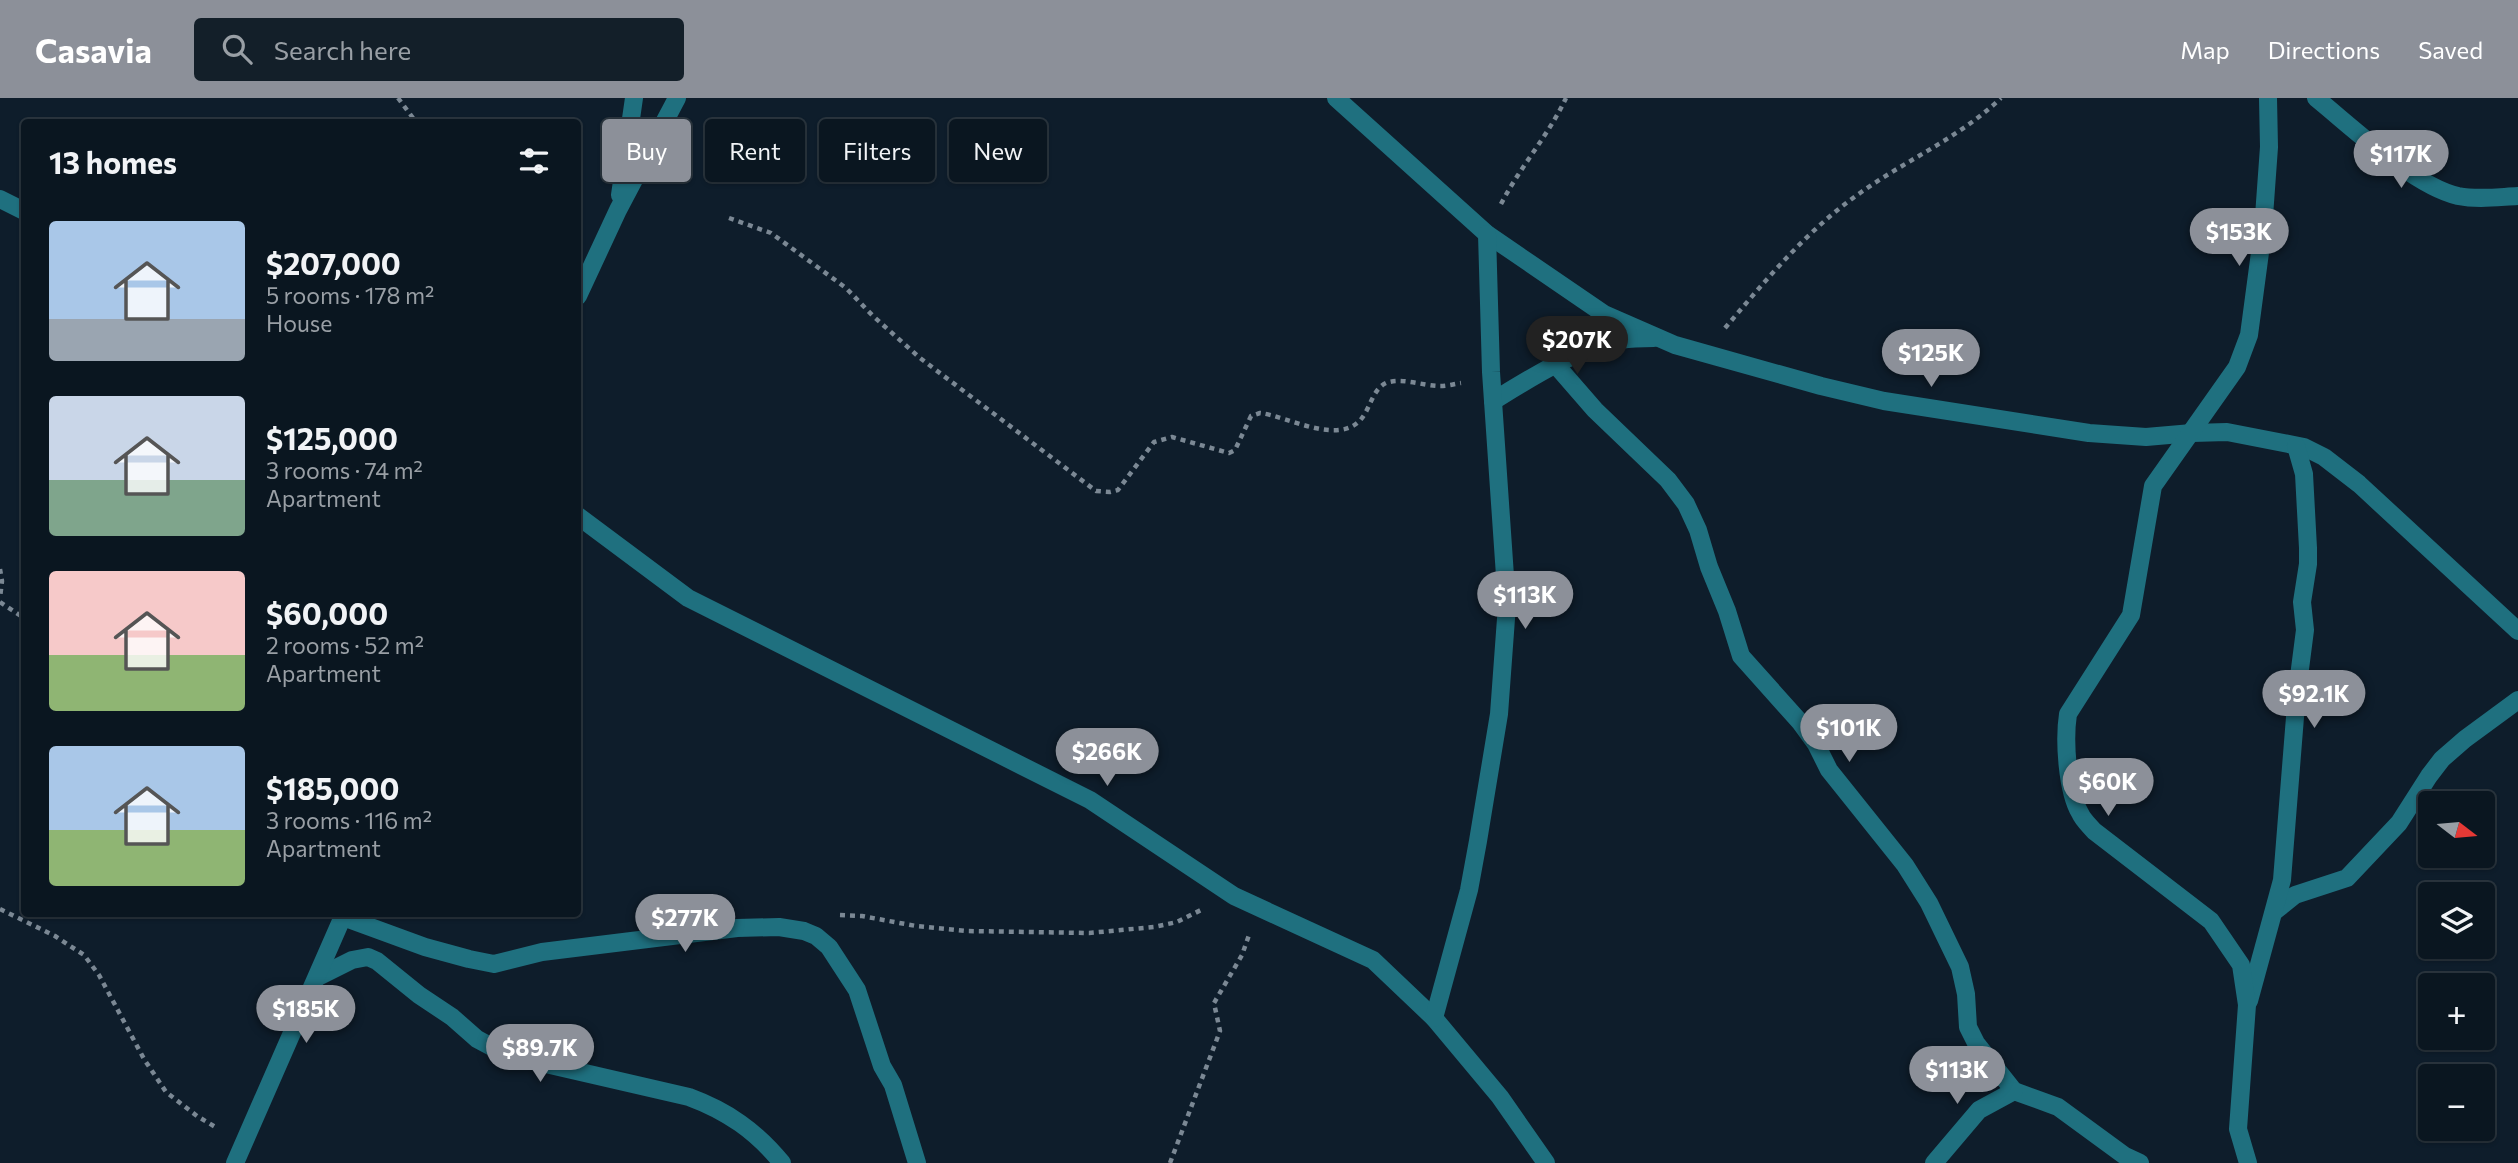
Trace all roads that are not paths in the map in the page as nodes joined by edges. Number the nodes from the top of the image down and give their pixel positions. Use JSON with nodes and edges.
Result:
{"nodes":[{"id":1,"x":634,"y":98,"type":"edge"},
{"id":2,"x":677,"y":98,"type":"edge"},
{"id":3,"x":1336,"y":98,"type":"edge"},
{"id":4,"x":2268,"y":98,"type":"edge"},
{"id":5,"x":2316,"y":98,"type":"edge"},
{"id":6,"x":2518,"y":196,"type":"edge"},
{"id":7,"x":0,"y":199,"type":"edge"},
{"id":8,"x":21,"y":210,"type":"edge"},
{"id":9,"x":618,"y":210,"type":"junction"},
{"id":10,"x":1487,"y":233,"type":"junction"},
{"id":11,"x":581,"y":290,"type":"edge"},
{"id":12,"x":1658,"y":338,"type":"junction"},
{"id":13,"x":1555,"y":364,"type":"junction"},
{"id":14,"x":1493,"y":401,"type":"junction"},
{"id":15,"x":2192,"y":433,"type":"junction"},
{"id":16,"x":2296,"y":446,"type":"junction"},
{"id":17,"x":581,"y":518,"type":"edge"},
{"id":18,"x":2518,"y":631,"type":"edge"},
{"id":19,"x":2518,"y":700,"type":"edge"},
{"id":20,"x":2275,"y":911,"type":"junction"},
{"id":21,"x":342,"y":917,"type":"edge"},
{"id":22,"x":348,"y":917,"type":"edge"},
{"id":23,"x":317,"y":977,"type":"junction"},
{"id":24,"x":2246,"y":1011,"type":"junction"},
{"id":25,"x":1434,"y":1018,"type":"junction"},
{"id":26,"x":2014,"y":1091,"type":"junction"},
{"id":27,"x":235,"y":1163,"type":"edge"},
{"id":28,"x":782,"y":1163,"type":"edge"},
{"id":29,"x":917,"y":1163,"type":"edge"},
{"id":30,"x":1546,"y":1163,"type":"edge"},
{"id":31,"x":1934,"y":1163,"type":"edge"},
{"id":32,"x":2140,"y":1163,"type":"edge"},
{"id":33,"x":2248,"y":1163,"type":"edge"}],
"edges":[{"from":1,"to":9,"type":"street"},
{"from":2,"to":9,"type":"street"},
{"from":3,"to":10,"type":"street"},
{"from":4,"to":15,"type":"street"},
{"from":5,"to":6,"type":"street"},
{"from":7,"to":8,"type":"street"},
{"from":9,"to":11,"type":"street"},
{"from":10,"to":12,"type":"street"},
{"from":10,"to":14,"type":"street"},
{"from":12,"to":13,"type":"street"},
{"from":12,"to":15,"type":"street"},
{"from":13,"to":14,"type":"street"},
{"from":13,"to":26,"type":"street"},
{"from":14,"to":25,"type":"street"},
{"from":15,"to":16,"type":"street"},
{"from":15,"to":24,"type":"street"},
{"from":16,"to":18,"type":"street"},
{"from":16,"to":20,"type":"street"},
{"from":17,"to":25,"type":"street"},
{"from":19,"to":20,"type":"street"},
{"from":20,"to":24,"type":"street"},
{"from":21,"to":23,"type":"street"},
{"from":22,"to":29,"type":"street"},
{"from":23,"to":27,"type":"street"},
{"from":23,"to":28,"type":"street"},
{"from":24,"to":33,"type":"street"},
{"from":25,"to":30,"type":"street"},
{"from":26,"to":31,"type":"street"},
{"from":26,"to":32,"type":"street"}]}
